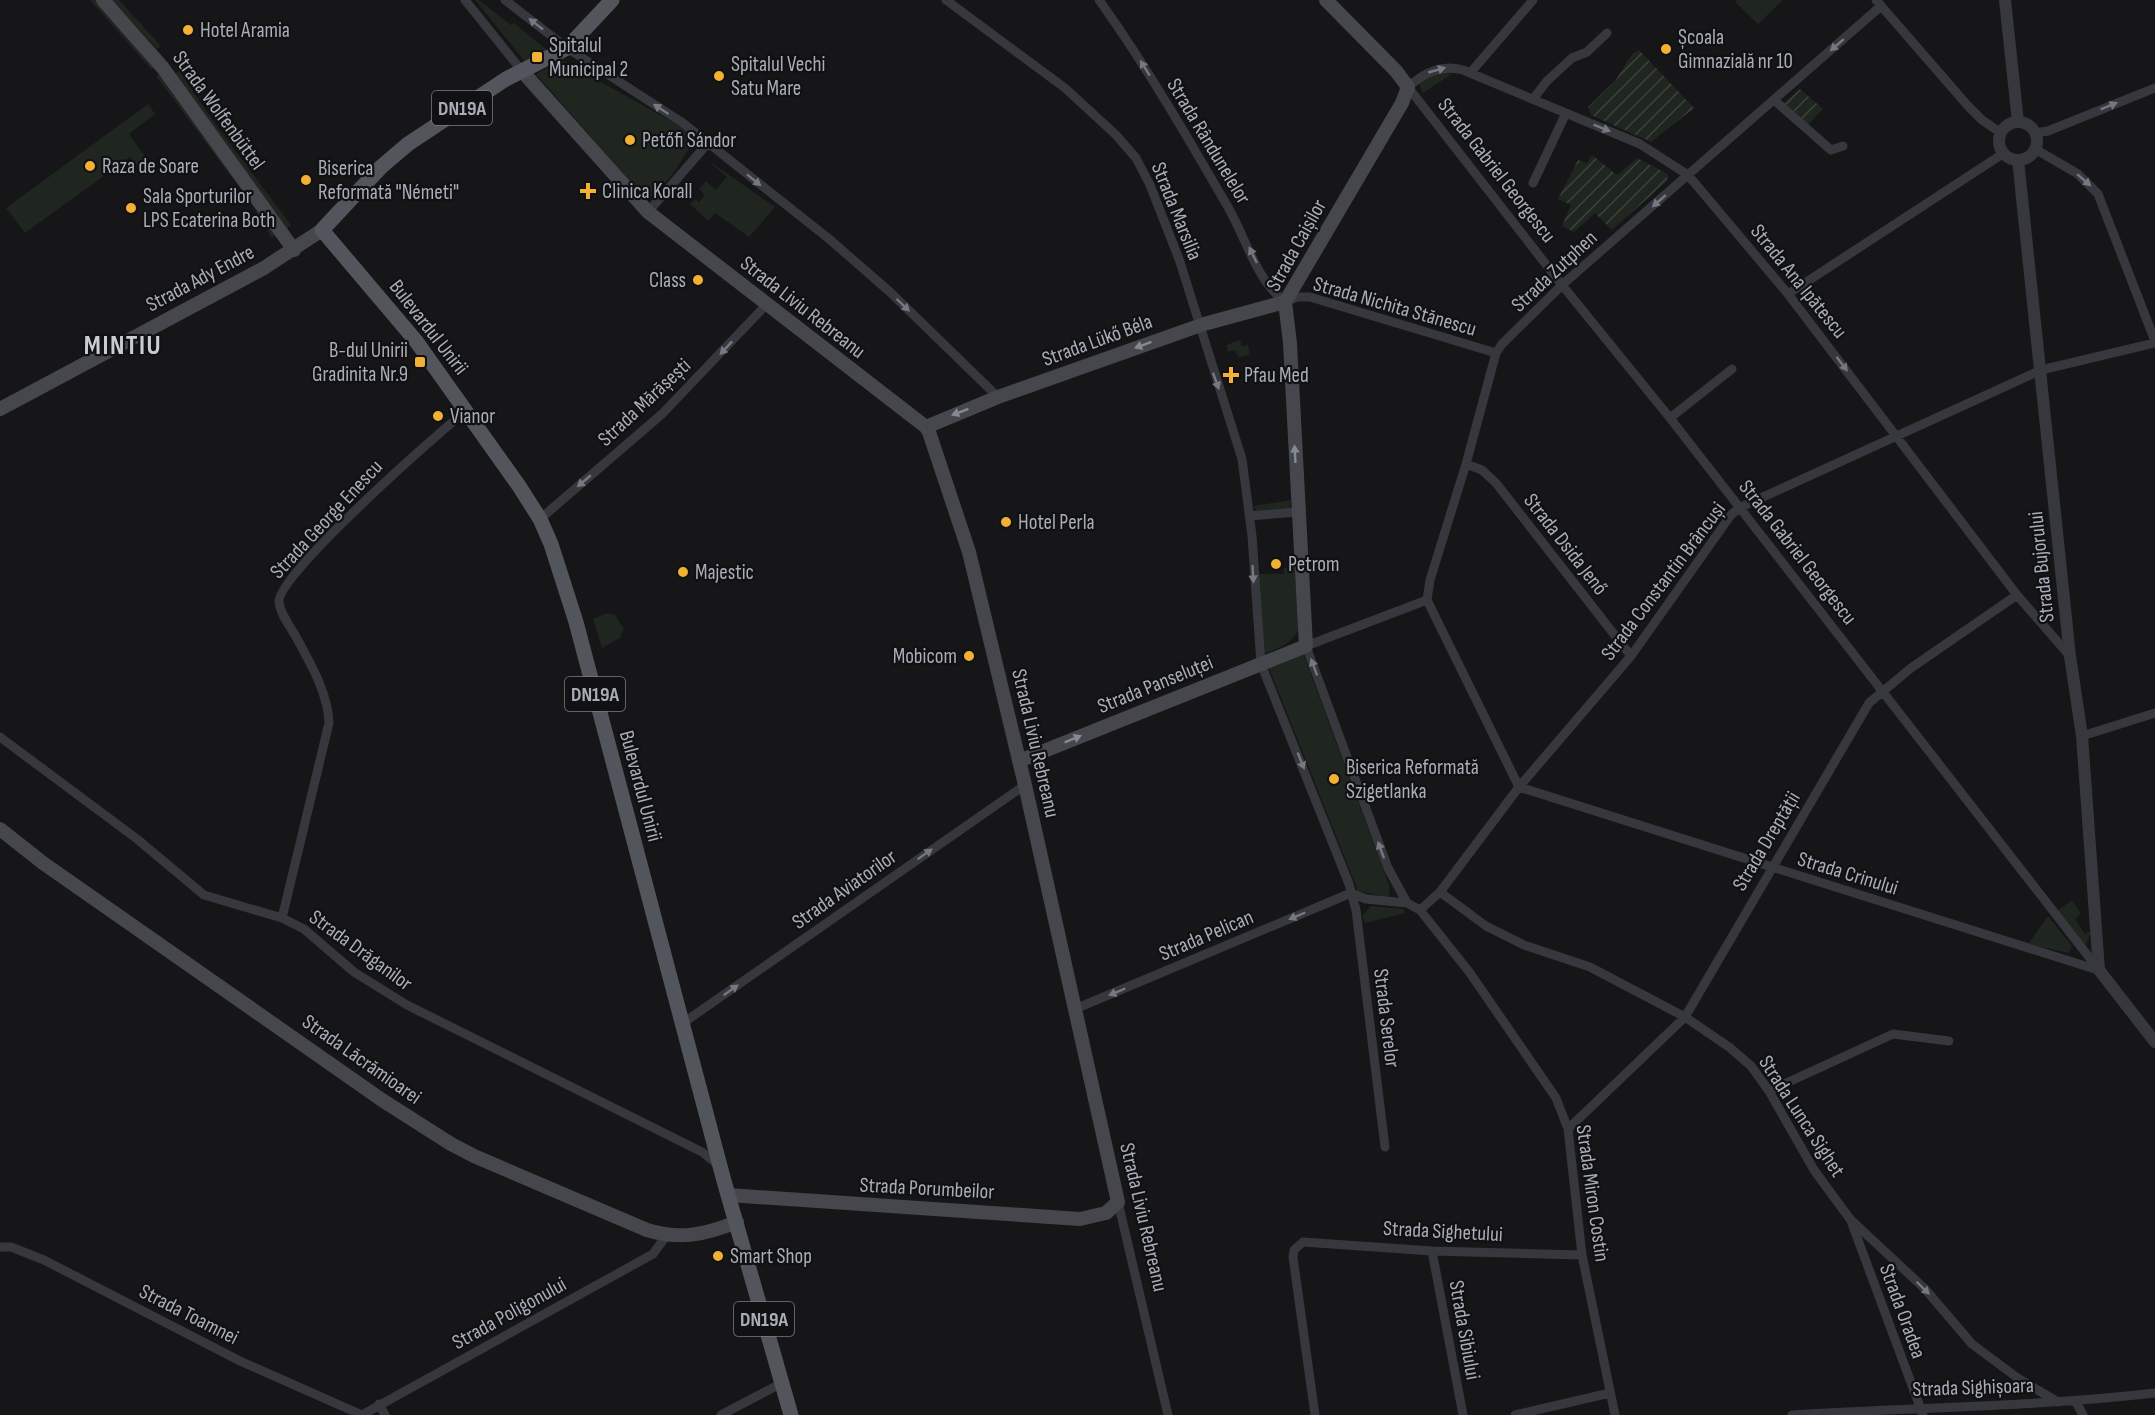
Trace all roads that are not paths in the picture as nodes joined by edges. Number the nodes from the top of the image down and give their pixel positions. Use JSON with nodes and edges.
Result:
{"nodes":[{"id":1,"x":104,"y":0,"type":"edge"},
{"id":2,"x":465,"y":0,"type":"edge"},
{"id":3,"x":505,"y":0,"type":"edge"},
{"id":4,"x":612,"y":0,"type":"edge"},
{"id":5,"x":946,"y":0,"type":"edge"},
{"id":6,"x":1099,"y":0,"type":"edge"},
{"id":7,"x":1326,"y":0,"type":"edge"},
{"id":8,"x":1533,"y":0,"type":"edge"},
{"id":9,"x":2006,"y":0,"type":"edge"},
{"id":10,"x":1879,"y":2,"type":"edge"},
{"id":11,"x":1607,"y":33,"type":"dead end"},
{"id":12,"x":567,"y":48,"type":"junction"},
{"id":13,"x":522,"y":71,"type":"junction"},
{"id":14,"x":1471,"y":72,"type":"junction"},
{"id":15,"x":1408,"y":87,"type":"junction"},
{"id":16,"x":2155,"y":88,"type":"edge"},
{"id":17,"x":1533,"y":99,"type":"junction"},
{"id":18,"x":1774,"y":100,"type":"junction"},
{"id":19,"x":1566,"y":113,"type":"junction"},
{"id":20,"x":2018,"y":122,"type":"junction"},
{"id":21,"x":2001,"y":133,"type":"junction"},
{"id":22,"x":2035,"y":133,"type":"junction"},
{"id":23,"x":708,"y":143,"type":"junction"},
{"id":24,"x":1843,"y":146,"type":"dead end"},
{"id":25,"x":2035,"y":148,"type":"junction"},
{"id":26,"x":2004,"y":153,"type":"junction"},
{"id":27,"x":2018,"y":160,"type":"junction"},
{"id":28,"x":1688,"y":175,"type":"junction"},
{"id":29,"x":1533,"y":183,"type":"dead end"},
{"id":30,"x":648,"y":212,"type":"junction"},
{"id":31,"x":322,"y":230,"type":"junction"},
{"id":32,"x":294,"y":250,"type":"junction"},
{"id":33,"x":1562,"y":285,"type":"junction"},
{"id":34,"x":1788,"y":294,"type":"junction"},
{"id":35,"x":1285,"y":302,"type":"junction"},
{"id":36,"x":766,"y":305,"type":"junction"},
{"id":37,"x":1198,"y":326,"type":"junction"},
{"id":38,"x":2155,"y":342,"type":"edge"},
{"id":39,"x":1496,"y":353,"type":"junction"},
{"id":40,"x":1732,"y":369,"type":"dead end"},
{"id":41,"x":2041,"y":370,"type":"junction"},
{"id":42,"x":998,"y":397,"type":"junction"},
{"id":43,"x":0,"y":409,"type":"edge"},
{"id":44,"x":466,"y":411,"type":"junction"},
{"id":45,"x":1670,"y":418,"type":"junction"},
{"id":46,"x":926,"y":427,"type":"junction"},
{"id":47,"x":1897,"y":437,"type":"junction"},
{"id":48,"x":1466,"y":464,"type":"junction"},
{"id":49,"x":1739,"y":508,"type":"junction"},
{"id":50,"x":1298,"y":512,"type":"junction"},
{"id":51,"x":1249,"y":516,"type":"junction"},
{"id":52,"x":540,"y":519,"type":"junction"},
{"id":53,"x":2017,"y":595,"type":"junction"},
{"id":54,"x":1427,"y":600,"type":"junction"},
{"id":55,"x":1306,"y":646,"type":"junction"},
{"id":56,"x":1631,"y":656,"type":"junction"},
{"id":57,"x":2070,"y":656,"type":"junction"},
{"id":58,"x":1261,"y":664,"type":"junction"},
{"id":59,"x":1880,"y":691,"type":"junction"},
{"id":60,"x":2155,"y":713,"type":"edge"},
{"id":61,"x":2082,"y":736,"type":"junction"},
{"id":62,"x":0,"y":737,"type":"edge"},
{"id":63,"x":1019,"y":761,"type":"junction"},
{"id":64,"x":1025,"y":785,"type":"junction"},
{"id":65,"x":1520,"y":787,"type":"junction"},
{"id":66,"x":0,"y":829,"type":"edge"},
{"id":67,"x":1771,"y":868,"type":"junction"},
{"id":68,"x":1440,"y":892,"type":"junction"},
{"id":69,"x":1351,"y":893,"type":"junction"},
{"id":70,"x":1407,"y":903,"type":"junction"},
{"id":71,"x":1420,"y":910,"type":"junction"},
{"id":72,"x":282,"y":918,"type":"junction"},
{"id":73,"x":2099,"y":970,"type":"junction"},
{"id":74,"x":1075,"y":1009,"type":"junction"},
{"id":75,"x":1685,"y":1017,"type":"junction"},
{"id":76,"x":683,"y":1023,"type":"junction"},
{"id":77,"x":1949,"y":1041,"type":"dead end"},
{"id":78,"x":2155,"y":1042,"type":"edge"},
{"id":79,"x":1769,"y":1091,"type":"junction"},
{"id":80,"x":1568,"y":1129,"type":"junction"},
{"id":81,"x":1386,"y":1147,"type":"dead end"},
{"id":82,"x":720,"y":1167,"type":"junction"},
{"id":83,"x":728,"y":1195,"type":"junction"},
{"id":84,"x":1118,"y":1202,"type":"junction"},
{"id":85,"x":1850,"y":1219,"type":"junction"},
{"id":86,"x":737,"y":1222,"type":"junction"},
{"id":87,"x":666,"y":1236,"type":"junction"},
{"id":88,"x":0,"y":1247,"type":"edge"},
{"id":89,"x":1432,"y":1251,"type":"junction"},
{"id":90,"x":1582,"y":1255,"type":"junction"},
{"id":91,"x":782,"y":1383,"type":"junction"},
{"id":92,"x":1610,"y":1393,"type":"junction"},
{"id":93,"x":2155,"y":1393,"type":"edge"},
{"id":94,"x":2058,"y":1402,"type":"junction"},
{"id":95,"x":2076,"y":1402,"type":"junction"},
{"id":96,"x":379,"y":1404,"type":"junction"},
{"id":97,"x":1922,"y":1411,"type":"edge"},
{"id":98,"x":362,"y":1415,"type":"edge"},
{"id":99,"x":385,"y":1415,"type":"edge"},
{"id":100,"x":721,"y":1415,"type":"edge"},
{"id":101,"x":790,"y":1415,"type":"edge"},
{"id":102,"x":1168,"y":1415,"type":"edge"},
{"id":103,"x":1315,"y":1415,"type":"edge"},
{"id":104,"x":1463,"y":1415,"type":"edge"},
{"id":105,"x":1515,"y":1415,"type":"edge"},
{"id":106,"x":1615,"y":1415,"type":"edge"},
{"id":107,"x":1792,"y":1415,"type":"edge"},
{"id":108,"x":2083,"y":1415,"type":"edge"}],
"edges":[{"from":1,"to":32,"type":"main road","name":"Strada Wolfenbüttel"},
{"from":2,"to":13,"type":"street"},
{"from":12,"to":3,"type":"street","one_way":true},
{"from":4,"to":12,"type":"main road","number":"DN19A"},
{"from":5,"to":37,"type":"street","name":"Strada Marsilia"},
{"from":35,"to":6,"type":"street","name":"Strada Rândunelelor","one_way":true},
{"from":7,"to":15,"type":"main road"},
{"from":8,"to":14,"type":"street"},
{"from":9,"to":20,"type":"street"},
{"from":10,"to":18,"type":"street","name":"Strada Zutphen","one_way":true},
{"from":10,"to":21,"type":"street"},
{"from":11,"to":17,"type":"street"},
{"from":12,"to":13,"type":"main road","number":"DN19A"},
{"from":23,"to":12,"type":"street","one_way":true},
{"from":13,"to":30,"type":"main road","name":"Strada Liviu Rebreanu"},
{"from":13,"to":31,"type":"main road","number":"DN19A"},
{"from":15,"to":14,"type":"street","name":"Strada Ana Ipătescu","one_way":true},
{"from":14,"to":17,"type":"street","name":"Strada Ana Ipătescu"},
{"from":15,"to":33,"type":"street","name":"Strada Gabriel Georgescu"},
{"from":15,"to":35,"type":"main road","name":"Strada Caișilor"},
{"from":22,"to":16,"type":"street","one_way":true},
{"from":17,"to":19,"type":"street","name":"Strada Ana Ipătescu"},
{"from":18,"to":24,"type":"street"},
{"from":18,"to":28,"type":"street","name":"Strada Zutphen"},
{"from":19,"to":28,"type":"street","name":"Strada Ana Ipătescu","one_way":true},
{"from":19,"to":29,"type":"street"},
{"from":20,"to":21,"type":"street"},
{"from":20,"to":22,"type":"street"},
{"from":21,"to":26,"type":"street"},
{"from":22,"to":25,"type":"street"},
{"from":23,"to":30,"type":"street"},
{"from":23,"to":42,"type":"street","one_way":true},
{"from":25,"to":27,"type":"street"},
{"from":25,"to":38,"type":"street","one_way":true},
{"from":26,"to":27,"type":"street"},
{"from":26,"to":34,"type":"street"},
{"from":27,"to":41,"type":"street","name":"Strada Bujorului"},
{"from":28,"to":33,"type":"street","name":"Strada Zutphen","one_way":true},
{"from":28,"to":34,"type":"street","name":"Strada Ana Ipătescu"},
{"from":30,"to":36,"type":"main road","name":"Strada Liviu Rebreanu"},
{"from":31,"to":32,"type":"main road","name":"Strada Ady Endre","number":"DN19A"},
{"from":31,"to":44,"type":"main road","name":"Bulevardul Unirii","number":"DN19A"},
{"from":32,"to":43,"type":"main road","name":"Strada Ady Endre","number":"DN19A"},
{"from":33,"to":39,"type":"street","name":"Strada Zutphen"},
{"from":33,"to":45,"type":"street","name":"Strada Gabriel Georgescu"},
{"from":34,"to":47,"type":"street","name":"Strada Ana Ipătescu","one_way":true},
{"from":35,"to":37,"type":"main road","name":"Strada Lükő Béla"},
{"from":35,"to":39,"type":"street","name":"Strada Nichita Stănescu"},
{"from":50,"to":35,"type":"main road","name":"Strada Caișilor","one_way":true},
{"from":36,"to":46,"type":"main road","name":"Strada Liviu Rebreanu"},
{"from":36,"to":52,"type":"street","name":"Strada Mărășești","one_way":true},
{"from":37,"to":42,"type":"main road","name":"Strada Lükő Béla","one_way":true},
{"from":37,"to":51,"type":"street","name":"Strada Marsilia","one_way":true},
{"from":38,"to":41,"type":"street","name":"Strada Constantin Brâncuși"},
{"from":39,"to":48,"type":"street","name":"Strada Zutphen"},
{"from":40,"to":45,"type":"street"},
{"from":41,"to":47,"type":"street","name":"Strada Constantin Brâncuși"},
{"from":41,"to":57,"type":"street","name":"Strada Bujorului"},
{"from":42,"to":46,"type":"main road","name":"Strada Lükő Béla","one_way":true},
{"from":44,"to":52,"type":"main road","name":"Bulevardul Unirii","number":"DN19A"},
{"from":44,"to":72,"type":"street","name":"Strada George Enescu"},
{"from":45,"to":49,"type":"street","name":"Strada Gabriel Georgescu"},
{"from":46,"to":63,"type":"main road","name":"Strada Liviu Rebreanu"},
{"from":47,"to":49,"type":"street","name":"Strada Constantin Brâncuși"},
{"from":47,"to":53,"type":"street","name":"Strada Ana Ipătescu"},
{"from":48,"to":54,"type":"street","name":"Strada Zutphen"},
{"from":48,"to":56,"type":"street","name":"Strada Dsida Jenő"},
{"from":49,"to":56,"type":"street","name":"Strada Constantin Brâncuși"},
{"from":49,"to":59,"type":"street","name":"Strada Gabriel Georgescu"},
{"from":50,"to":51,"type":"street"},
{"from":50,"to":55,"type":"main road","name":"Strada Caișilor"},
{"from":51,"to":58,"type":"street","name":"Strada Marsilia","one_way":true},
{"from":52,"to":76,"type":"main road","name":"Bulevardul Unirii","number":"DN19A"},
{"from":53,"to":57,"type":"street","name":"Strada Ana Ipătescu"},
{"from":53,"to":59,"type":"street","name":"Strada Dreptății"},
{"from":54,"to":55,"type":"street"},
{"from":54,"to":65,"type":"street"},
{"from":55,"to":58,"type":"main road","name":"Strada Panseluței"},
{"from":70,"to":55,"type":"street","one_way":true},
{"from":56,"to":65,"type":"street","name":"Strada Constantin Brâncuși"},
{"from":57,"to":61,"type":"street","name":"Strada Bujorului"},
{"from":63,"to":58,"type":"main road","name":"Strada Panseluței","one_way":true},
{"from":58,"to":69,"type":"street","name":"Strada Serelor","one_way":true},
{"from":59,"to":67,"type":"street","name":"Strada Dreptății"},
{"from":59,"to":73,"type":"street","name":"Strada Gabriel Georgescu"},
{"from":60,"to":61,"type":"street"},
{"from":61,"to":73,"type":"street","name":"Strada Bujorului"},
{"from":62,"to":72,"type":"street","name":"Strada Drăganilor"},
{"from":63,"to":64,"type":"main road","name":"Strada Liviu Rebreanu"},
{"from":64,"to":74,"type":"main road","name":"Strada Liviu Rebreanu"},
{"from":76,"to":64,"type":"street","name":"Strada Aviatorilor","one_way":true},
{"from":65,"to":67,"type":"street","name":"Strada Crinului"},
{"from":65,"to":68,"type":"street","name":"Strada Constantin Brâncuși"},
{"from":66,"to":87,"type":"main road","name":"Strada Lăcrămioarei"},
{"from":67,"to":73,"type":"street","name":"Strada Crinului"},
{"from":67,"to":75,"type":"street","name":"Strada Dreptății"},
{"from":68,"to":71,"type":"street","name":"Strada Constantin Brâncuși"},
{"from":68,"to":75,"type":"street","name":"Strada Lunca Sighet"},
{"from":69,"to":70,"type":"street"},
{"from":69,"to":74,"type":"street","name":"Strada Pelican","one_way":true},
{"from":69,"to":81,"type":"street","name":"Strada Serelor"},
{"from":70,"to":71,"type":"street"},
{"from":71,"to":80,"type":"street","name":"Strada Miron Costin"},
{"from":72,"to":82,"type":"street","name":"Strada Drăganilor"},
{"from":73,"to":78,"type":"street","name":"Strada Gabriel Georgescu"},
{"from":74,"to":84,"type":"main road","name":"Strada Liviu Rebreanu"},
{"from":75,"to":79,"type":"street","name":"Strada Lunca Sighet"},
{"from":75,"to":80,"type":"street","name":"Strada Dreptății"},
{"from":76,"to":82,"type":"main road","name":"Bulevardul Unirii","number":"DN19A"},
{"from":77,"to":79,"type":"street"},
{"from":79,"to":85,"type":"street","name":"Strada Lunca Sighet"},
{"from":80,"to":90,"type":"street","name":"Strada Miron Costin"},
{"from":82,"to":83,"type":"main road","name":"Bulevardul Unirii","number":"DN19A"},
{"from":83,"to":84,"type":"main road","name":"Strada Porumbeilor"},
{"from":83,"to":86,"type":"main road","name":"Bulevardul Unirii","number":"DN19A"},
{"from":84,"to":102,"type":"street","name":"Strada Liviu Rebreanu"},
{"from":85,"to":94,"type":"street","name":"Strada Lunca Sighet","one_way":true},
{"from":85,"to":97,"type":"street","name":"Strada Oradea"},
{"from":86,"to":87,"type":"main road","name":"Strada Lăcrămioarei"},
{"from":86,"to":91,"type":"main road","name":"Bulevardul Unirii","number":"DN19A"},
{"from":87,"to":96,"type":"street","name":"Strada Poligonului"},
{"from":88,"to":98,"type":"street","name":"Strada Toamnei"},
{"from":89,"to":90,"type":"street","name":"Strada Sighetului"},
{"from":89,"to":103,"type":"street","name":"Strada Sighetului"},
{"from":89,"to":104,"type":"street","name":"Strada Sibiului"},
{"from":90,"to":92,"type":"street","name":"Strada Miron Costin"},
{"from":91,"to":100,"type":"street"},
{"from":91,"to":101,"type":"main road","name":"Bulevardul Unirii","number":"DN19A"},
{"from":92,"to":105,"type":"street"},
{"from":92,"to":106,"type":"street","name":"Strada Miron Costin"},
{"from":93,"to":95,"type":"street","name":"Strada Sighișoara"},
{"from":94,"to":95,"type":"street","name":"Strada Sighișoara"},
{"from":94,"to":97,"type":"street","name":"Strada Sighișoara"},
{"from":95,"to":108,"type":"street"},
{"from":96,"to":98,"type":"street","name":"Strada Poligonului"},
{"from":96,"to":99,"type":"street"},
{"from":97,"to":107,"type":"street","name":"Strada Sighișoara"}]}
